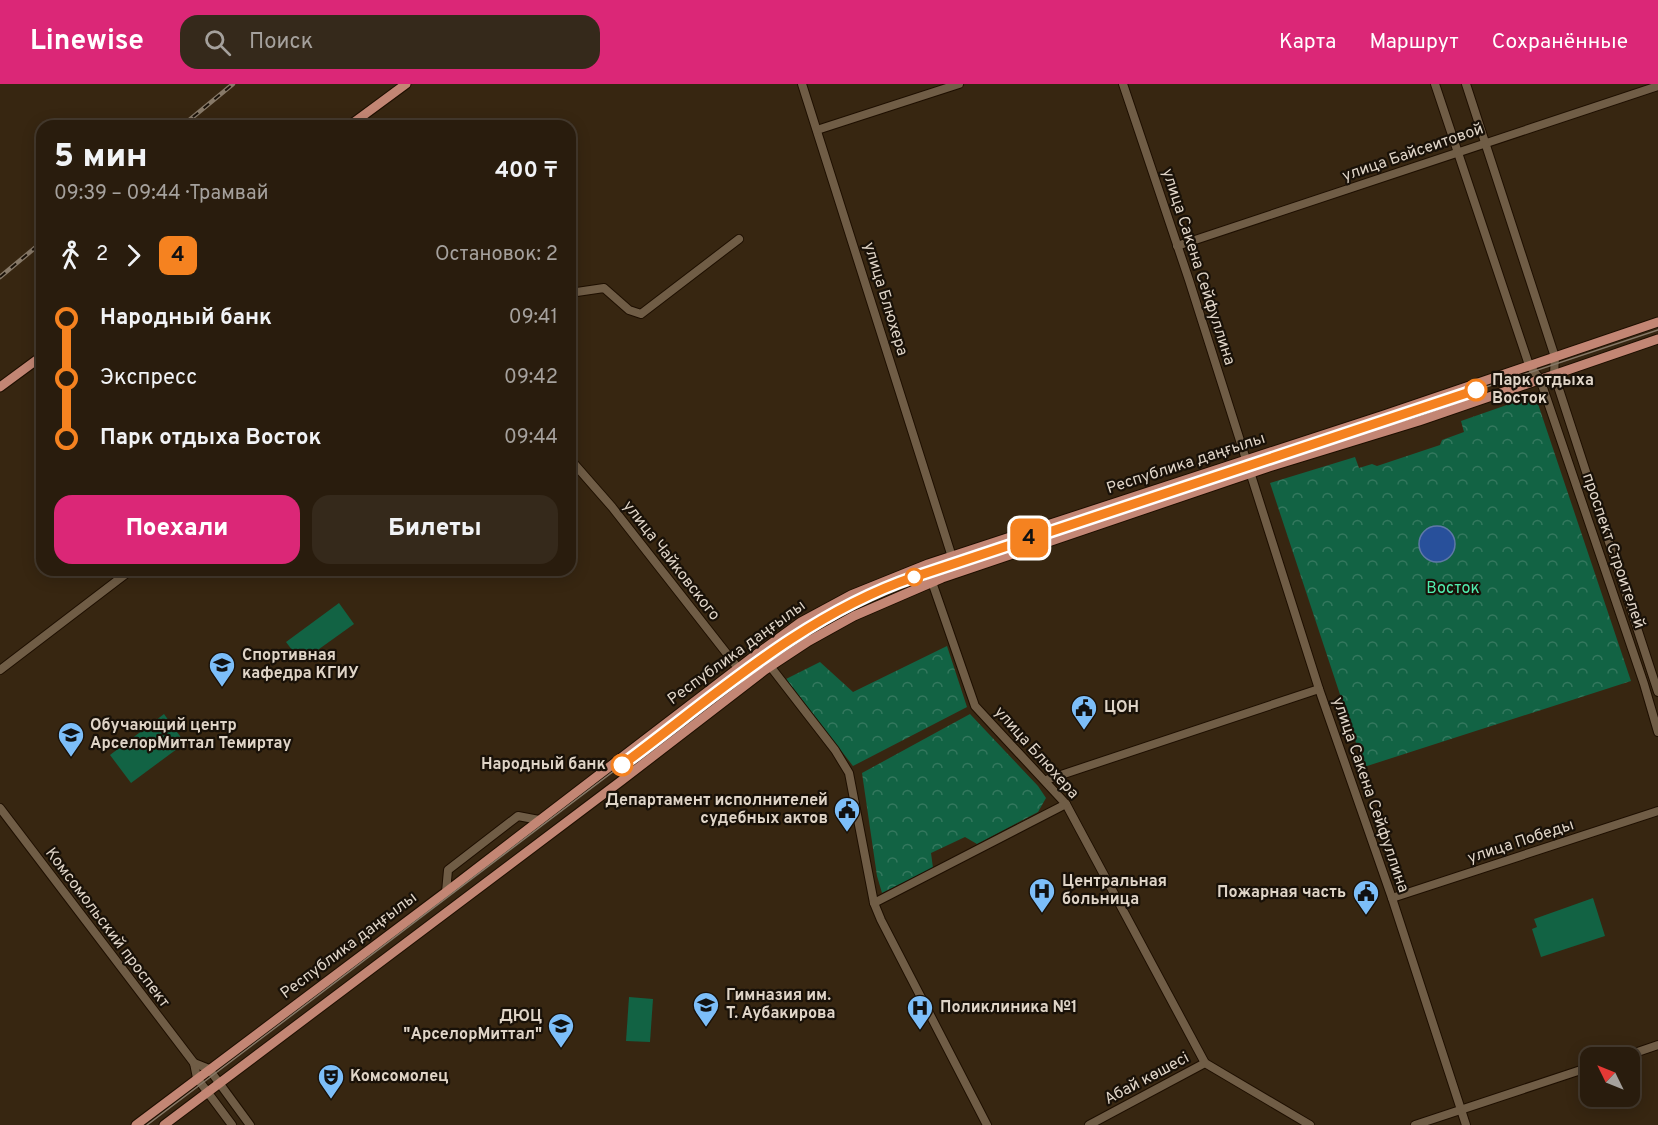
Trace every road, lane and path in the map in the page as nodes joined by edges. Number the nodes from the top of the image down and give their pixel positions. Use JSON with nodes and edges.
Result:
{"nodes":[{"id":1,"x":406,"y":84,"type":"edge"},
{"id":2,"x":802,"y":84,"type":"edge"},
{"id":3,"x":959,"y":84,"type":"edge"},
{"id":4,"x":1123,"y":84,"type":"edge"},
{"id":5,"x":1435,"y":84,"type":"edge"},
{"id":6,"x":1466,"y":84,"type":"edge"},
{"id":7,"x":1658,"y":86,"type":"edge"},
{"id":8,"x":357,"y":120,"type":"edge"},
{"id":9,"x":817,"y":130,"type":"junction"},
{"id":10,"x":1486,"y":143,"type":"junction"},
{"id":11,"x":1458,"y":153,"type":"junction"},
{"id":12,"x":739,"y":239,"type":"dead end"},
{"id":13,"x":1177,"y":246,"type":"junction"},
{"id":14,"x":576,"y":292,"type":"edge"},
{"id":15,"x":1658,"y":322,"type":"edge"},
{"id":16,"x":1658,"y":339,"type":"edge"},
{"id":17,"x":1555,"y":357,"type":"junction"},
{"id":18,"x":36,"y":360,"type":"edge"},
{"id":19,"x":1529,"y":365,"type":"junction"},
{"id":20,"x":1554,"y":374,"type":"junction"},
{"id":21,"x":1540,"y":379,"type":"junction"},
{"id":22,"x":0,"y":387,"type":"edge"},
{"id":23,"x":1247,"y":459,"type":"junction"},
{"id":24,"x":576,"y":466,"type":"edge"},
{"id":25,"x":1251,"y":473,"type":"junction"},
{"id":26,"x":952,"y":557,"type":"junction"},
{"id":27,"x":123,"y":576,"type":"edge"},
{"id":28,"x":932,"y":582,"type":"junction"},
{"id":29,"x":770,"y":666,"type":"junction"},
{"id":30,"x":738,"y":668,"type":"junction"},
{"id":31,"x":0,"y":670,"type":"edge"},
{"id":32,"x":749,"y":682,"type":"junction"},
{"id":33,"x":1319,"y":689,"type":"junction"},
{"id":34,"x":1658,"y":692,"type":"edge"},
{"id":35,"x":1658,"y":732,"type":"edge"},
{"id":36,"x":1046,"y":780,"type":"junction"},
{"id":37,"x":1066,"y":804,"type":"junction"},
{"id":38,"x":0,"y":808,"type":"edge"},
{"id":39,"x":1658,"y":812,"type":"edge"},
{"id":40,"x":539,"y":820,"type":"junction"},
{"id":41,"x":446,"y":892,"type":"junction"},
{"id":42,"x":1392,"y":898,"type":"junction"},
{"id":43,"x":874,"y":903,"type":"junction"},
{"id":44,"x":1658,"y":1045,"type":"edge"},
{"id":45,"x":1640,"y":1051,"type":"edge"},
{"id":46,"x":194,"y":1063,"type":"junction"},
{"id":47,"x":1205,"y":1063,"type":"junction"},
{"id":48,"x":209,"y":1069,"type":"junction"},
{"id":49,"x":1580,"y":1070,"type":"edge"},
{"id":50,"x":197,"y":1078,"type":"junction"},
{"id":51,"x":219,"y":1083,"type":"junction"},
{"id":52,"x":207,"y":1092,"type":"junction"},
{"id":53,"x":1461,"y":1110,"type":"junction"},
{"id":54,"x":136,"y":1125,"type":"edge"},
{"id":55,"x":164,"y":1125,"type":"edge"},
{"id":56,"x":232,"y":1125,"type":"edge"},
{"id":57,"x":250,"y":1125,"type":"edge"},
{"id":58,"x":987,"y":1125,"type":"edge"},
{"id":59,"x":1089,"y":1125,"type":"edge"},
{"id":60,"x":1310,"y":1125,"type":"edge"},
{"id":61,"x":1415,"y":1125,"type":"edge"},
{"id":62,"x":1466,"y":1125,"type":"edge"}],
"edges":[{"from":1,"to":8,"type":"main road"},
{"from":2,"to":9,"type":"street","name":"улица Блюхера"},
{"from":3,"to":9,"type":"street"},
{"from":4,"to":13,"type":"street","name":"улица Сакена Сейфуллина"},
{"from":5,"to":11,"type":"street"},
{"from":6,"to":10,"type":"street"},
{"from":7,"to":10,"type":"street","name":"улица Байсеитовой"},
{"from":9,"to":26,"type":"street","name":"улица Блюхера"},
{"from":10,"to":11,"type":"street","name":"улица Байсеитовой"},
{"from":10,"to":17,"type":"street"},
{"from":11,"to":13,"type":"street","name":"улица Байсеитовой"},
{"from":11,"to":19,"type":"street"},
{"from":12,"to":14,"type":"street"},
{"from":13,"to":23,"type":"street","name":"улица Сакена Сейфуллина"},
{"from":15,"to":17,"type":"main road","name":"Республика даңғылы"},
{"from":16,"to":20,"type":"main road","name":"Республика даңғылы"},
{"from":17,"to":19,"type":"main road","name":"Республика даңғылы"},
{"from":17,"to":20,"type":"street"},
{"from":18,"to":22,"type":"main road"},
{"from":19,"to":21,"type":"street","name":"проспект Строителей"},
{"from":19,"to":23,"type":"main road","name":"Республика даңғылы"},
{"from":20,"to":21,"type":"main road","name":"Республика даңғылы"},
{"from":20,"to":34,"type":"street","name":"проспект Строителей"},
{"from":21,"to":25,"type":"main road","name":"Республика даңғылы"},
{"from":21,"to":35,"type":"street","name":"проспект Строителей"},
{"from":23,"to":25,"type":"street","name":"улица Сакена Сейфуллина"},
{"from":23,"to":26,"type":"main road","name":"Республика даңғылы"},
{"from":24,"to":30,"type":"street","name":"улица Чайковского"},
{"from":25,"to":28,"type":"main road","name":"Республика даңғылы"},
{"from":25,"to":33,"type":"street","name":"улица Сакена Сейфуллина"},
{"from":26,"to":30,"type":"main road","name":"Республика даңғылы"},
{"from":27,"to":31,"type":"street"},
{"from":28,"to":29,"type":"main road","name":"Республика даңғылы"},
{"from":28,"to":36,"type":"street","name":"улица Блюхера"},
{"from":29,"to":32,"type":"main road","name":"Республика даңғылы"},
{"from":29,"to":43,"type":"street"},
{"from":30,"to":32,"type":"street","name":"улица Чайковского"},
{"from":30,"to":40,"type":"main road","name":"Республика даңғылы"},
{"from":32,"to":51,"type":"main road","name":"Республика даңғылы"},
{"from":33,"to":36,"type":"street"},
{"from":33,"to":42,"type":"street","name":"улица Сакена Сейфуллина"},
{"from":36,"to":37,"type":"street","name":"улица Блюхера"},
{"from":37,"to":43,"type":"street"},
{"from":37,"to":47,"type":"street","name":"улица Блюхера"},
{"from":38,"to":46,"type":"street","name":"Комсомольский проспект"},
{"from":39,"to":42,"type":"street","name":"улица Победы"},
{"from":40,"to":41,"type":"main road","name":"Республика даңғылы"},
{"from":40,"to":41,"type":"street"},
{"from":41,"to":48,"type":"main road","name":"Республика даңғылы"},
{"from":42,"to":53,"type":"street","name":"улица Сакена Сейфуллина"},
{"from":43,"to":58,"type":"street"},
{"from":44,"to":45,"type":"street"},
{"from":46,"to":48,"type":"street"},
{"from":46,"to":50,"type":"street"},
{"from":47,"to":59,"type":"street","name":"Абай көшесі"},
{"from":47,"to":60,"type":"street","name":"Абай көшесі"},
{"from":48,"to":50,"type":"main road","name":"Республика даңғылы"},
{"from":48,"to":51,"type":"street"},
{"from":49,"to":53,"type":"street"},
{"from":50,"to":52,"type":"street"},
{"from":50,"to":54,"type":"main road","name":"Республика даңғылы"},
{"from":51,"to":52,"type":"main road","name":"Республика даңғылы"},
{"from":51,"to":57,"type":"street"},
{"from":52,"to":55,"type":"main road","name":"Республика даңғылы"},
{"from":52,"to":56,"type":"street"},
{"from":53,"to":61,"type":"street"},
{"from":53,"to":62,"type":"street","name":"улица Сакена Сейфуллина"}]}
